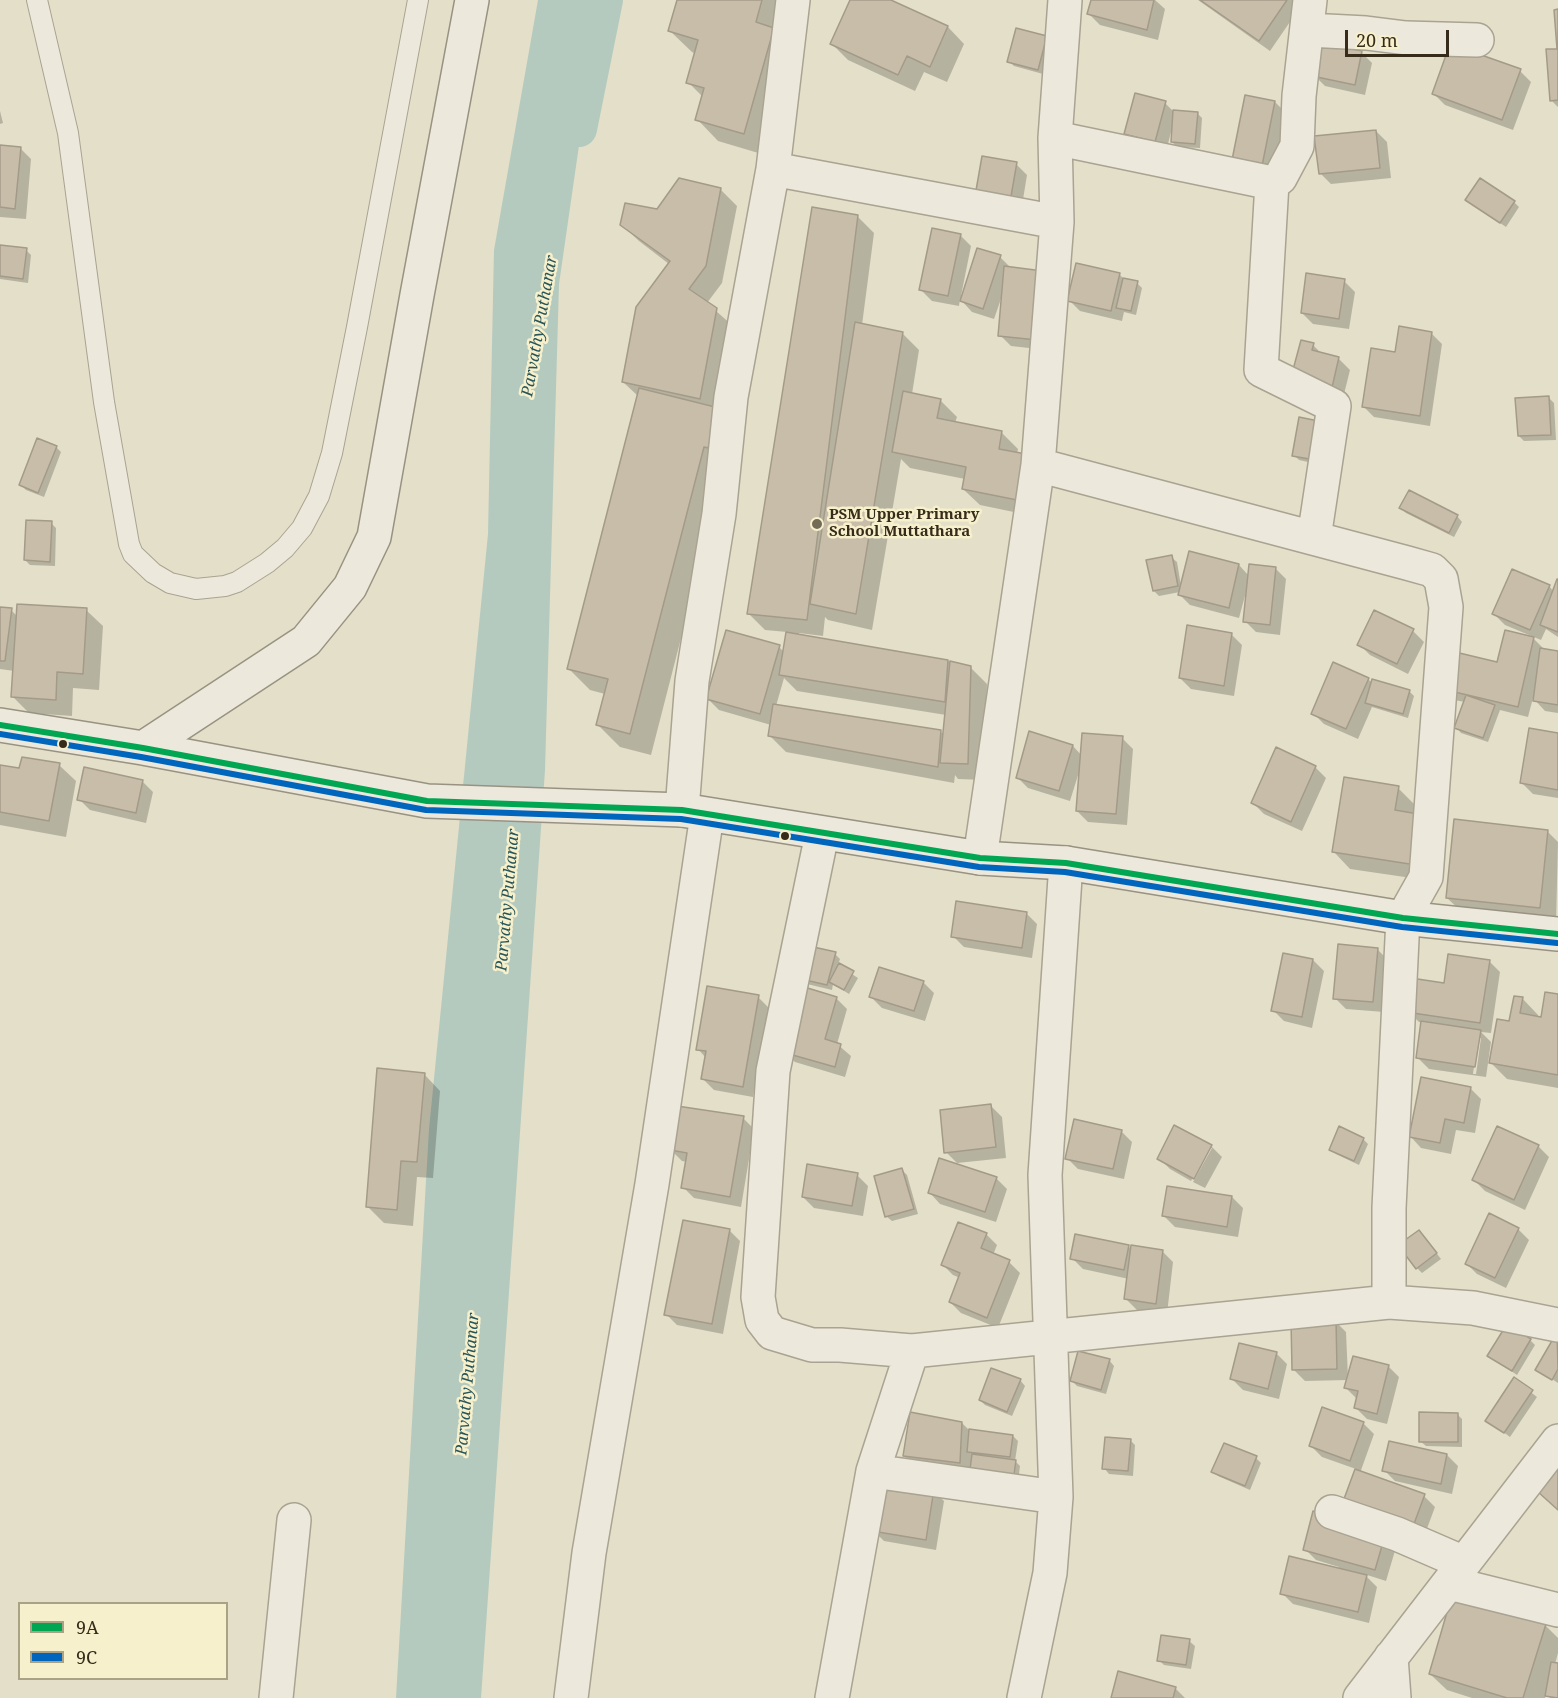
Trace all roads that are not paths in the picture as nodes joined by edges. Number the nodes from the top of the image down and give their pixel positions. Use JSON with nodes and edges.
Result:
{"nodes":[{"id":1,"x":37,"y":0,"type":"edge"},
{"id":2,"x":418,"y":0,"type":"edge"},
{"id":3,"x":472,"y":0,"type":"edge"},
{"id":4,"x":793,"y":0,"type":"edge"},
{"id":5,"x":1065,"y":0,"type":"edge"},
{"id":6,"x":1309,"y":15,"type":"edge"},
{"id":7,"x":1477,"y":40,"type":"dead end"},
{"id":8,"x":1055,"y":138,"type":"junction"},
{"id":9,"x":773,"y":169,"type":"junction"},
{"id":10,"x":1272,"y":183,"type":"junction"},
{"id":11,"x":1057,"y":222,"type":"junction"},
{"id":12,"x":1038,"y":465,"type":"junction"},
{"id":13,"x":1314,"y":538,"type":"junction"},
{"id":14,"x":0,"y":725,"type":"edge"},
{"id":15,"x":143,"y":748,"type":"junction"},
{"id":16,"x":694,"y":813,"type":"junction"},
{"id":17,"x":822,"y":834,"type":"junction"},
{"id":18,"x":980,"y":858,"type":"junction"},
{"id":19,"x":1066,"y":863,"type":"junction"},
{"id":20,"x":1403,"y":918,"type":"junction"},
{"id":21,"x":1558,"y":934,"type":"edge"},
{"id":22,"x":1389,"y":1302,"type":"junction"},
{"id":23,"x":1558,"y":1325,"type":"edge"},
{"id":24,"x":1051,"y":1338,"type":"junction"},
{"id":25,"x":912,"y":1351,"type":"junction"},
{"id":26,"x":1558,"y":1441,"type":"edge"},
{"id":27,"x":873,"y":1471,"type":"junction"},
{"id":28,"x":1056,"y":1497,"type":"junction"},
{"id":29,"x":1332,"y":1512,"type":"dead end"},
{"id":30,"x":294,"y":1520,"type":"dead end"},
{"id":31,"x":1456,"y":1573,"type":"junction"},
{"id":32,"x":1558,"y":1610,"type":"edge"},
{"id":33,"x":1391,"y":1658,"type":"junction"},
{"id":34,"x":276,"y":1698,"type":"edge"},
{"id":35,"x":571,"y":1698,"type":"edge"},
{"id":36,"x":832,"y":1698,"type":"edge"},
{"id":37,"x":1024,"y":1698,"type":"edge"},
{"id":38,"x":1360,"y":1698,"type":"edge"},
{"id":39,"x":1394,"y":1698,"type":"edge"}],
"edges":[{"from":1,"to":2,"type":"lane"},
{"from":3,"to":15,"type":"street"},
{"from":4,"to":9,"type":"street"},
{"from":5,"to":8,"type":"street"},
{"from":6,"to":7,"type":"street"},
{"from":6,"to":10,"type":"street"},
{"from":8,"to":10,"type":"street"},
{"from":8,"to":11,"type":"street"},
{"from":9,"to":11,"type":"street"},
{"from":9,"to":16,"type":"street"},
{"from":10,"to":13,"type":"street"},
{"from":11,"to":12,"type":"street"},
{"from":12,"to":13,"type":"street"},
{"from":12,"to":18,"type":"street"},
{"from":13,"to":20,"type":"street"},
{"from":14,"to":15,"type":"street"},
{"from":15,"to":16,"type":"street"},
{"from":16,"to":17,"type":"street"},
{"from":16,"to":35,"type":"street"},
{"from":17,"to":18,"type":"street"},
{"from":17,"to":25,"type":"street"},
{"from":18,"to":19,"type":"street"},
{"from":19,"to":20,"type":"street"},
{"from":19,"to":24,"type":"street"},
{"from":20,"to":21,"type":"street"},
{"from":20,"to":22,"type":"street"},
{"from":22,"to":23,"type":"street"},
{"from":22,"to":24,"type":"street"},
{"from":24,"to":25,"type":"street"},
{"from":24,"to":28,"type":"street"},
{"from":25,"to":27,"type":"street"},
{"from":26,"to":31,"type":"street"},
{"from":27,"to":28,"type":"street"},
{"from":27,"to":36,"type":"street"},
{"from":28,"to":37,"type":"street"},
{"from":29,"to":31,"type":"street"},
{"from":30,"to":34,"type":"street"},
{"from":31,"to":32,"type":"street"},
{"from":31,"to":33,"type":"street"},
{"from":33,"to":38,"type":"street"},
{"from":33,"to":39,"type":"street"}]}
